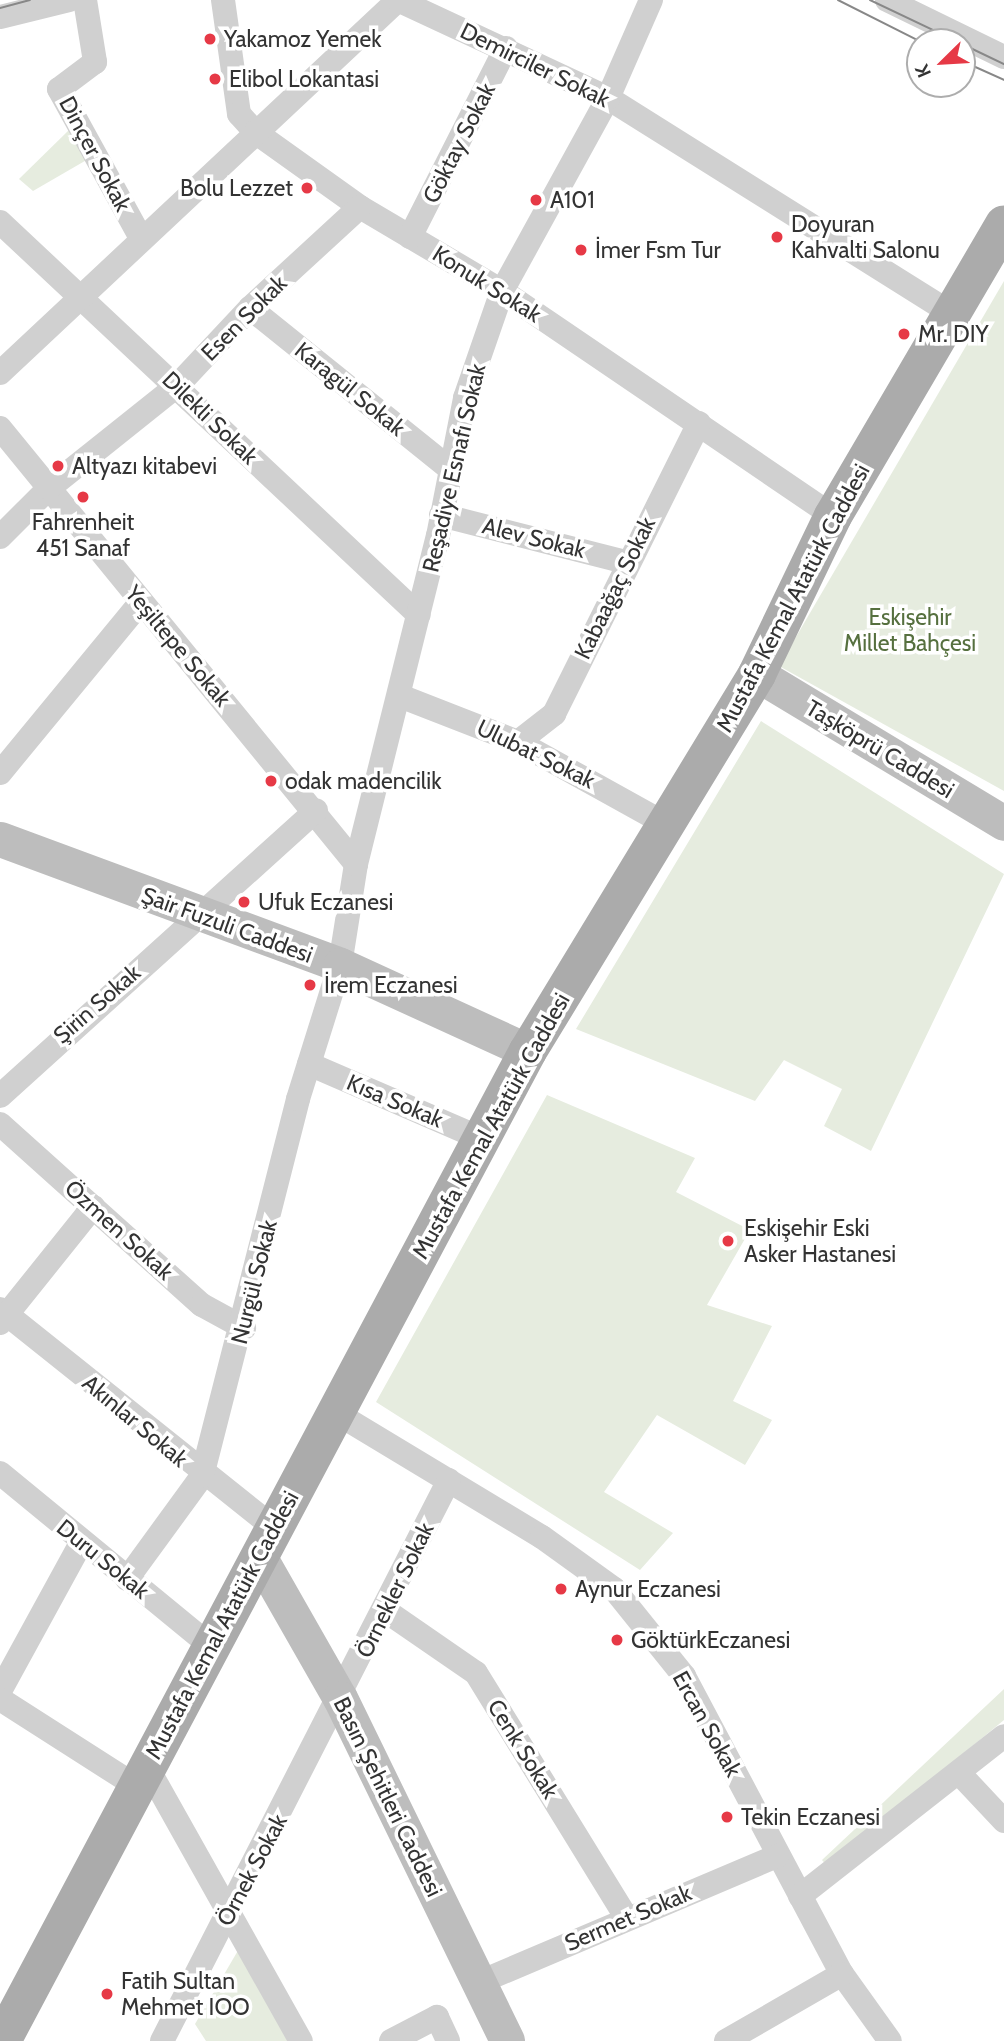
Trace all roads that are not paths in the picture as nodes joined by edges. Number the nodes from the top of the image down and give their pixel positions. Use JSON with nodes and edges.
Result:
{"nodes":[{"id":1,"x":69,"y":0,"type":"edge"},
{"id":2,"x":85,"y":0,"type":"edge"},
{"id":3,"x":223,"y":0,"type":"edge"},
{"id":4,"x":651,"y":0,"type":"edge"},
{"id":5,"x":887,"y":0,"type":"edge"},
{"id":6,"x":0,"y":17,"type":"edge"},
{"id":7,"x":506,"y":48,"type":"junction"},
{"id":8,"x":1004,"y":57,"type":"edge"},
{"id":9,"x":608,"y":98,"type":"junction"},
{"id":10,"x":255,"y":132,"type":"junction"},
{"id":11,"x":360,"y":207,"type":"junction"},
{"id":12,"x":0,"y":222,"type":"edge"},
{"id":13,"x":1004,"y":225,"type":"edge"},
{"id":14,"x":410,"y":237,"type":"junction"},
{"id":15,"x":142,"y":240,"type":"junction"},
{"id":16,"x":502,"y":291,"type":"junction"},
{"id":17,"x":85,"y":297,"type":"junction"},
{"id":18,"x":250,"y":308,"type":"junction"},
{"id":19,"x":953,"y":314,"type":"junction"},
{"id":20,"x":0,"y":373,"type":"edge"},
{"id":21,"x":177,"y":386,"type":"junction"},
{"id":22,"x":699,"y":423,"type":"junction"},
{"id":23,"x":0,"y":428,"type":"edge"},
{"id":24,"x":450,"y":469,"type":"junction"},
{"id":25,"x":49,"y":488,"type":"junction"},
{"id":26,"x":441,"y":515,"type":"junction"},
{"id":27,"x":834,"y":516,"type":"junction"},
{"id":28,"x":0,"y":537,"type":"edge"},
{"id":29,"x":626,"y":562,"type":"junction"},
{"id":30,"x":141,"y":602,"type":"junction"},
{"id":31,"x":419,"y":615,"type":"junction"},
{"id":32,"x":757,"y":674,"type":"junction"},
{"id":33,"x":400,"y":696,"type":"junction"},
{"id":34,"x":518,"y":742,"type":"junction"},
{"id":35,"x":0,"y":773,"type":"edge"},
{"id":36,"x":316,"y":810,"type":"junction"},
{"id":37,"x":1004,"y":823,"type":"edge"},
{"id":38,"x":666,"y":824,"type":"junction"},
{"id":39,"x":0,"y":839,"type":"edge"},
{"id":40,"x":356,"y":864,"type":"junction"},
{"id":41,"x":198,"y":916,"type":"junction"},
{"id":42,"x":340,"y":965,"type":"junction"},
{"id":43,"x":528,"y":1051,"type":"junction"},
{"id":44,"x":309,"y":1064,"type":"junction"},
{"id":45,"x":0,"y":1096,"type":"edge"},
{"id":46,"x":0,"y":1124,"type":"edge"},
{"id":47,"x":480,"y":1138,"type":"junction"},
{"id":48,"x":93,"y":1207,"type":"junction"},
{"id":49,"x":2,"y":1315,"type":"edge"},
{"id":50,"x":244,"y":1328,"type":"junction"},
{"id":51,"x":338,"y":1414,"type":"junction"},
{"id":52,"x":0,"y":1473,"type":"edge"},
{"id":53,"x":201,"y":1476,"type":"junction"},
{"id":54,"x":449,"y":1480,"type":"junction"},
{"id":55,"x":81,"y":1543,"type":"junction"},
{"id":56,"x":267,"y":1543,"type":"junction"},
{"id":57,"x":127,"y":1579,"type":"junction"},
{"id":58,"x":386,"y":1611,"type":"junction"},
{"id":59,"x":208,"y":1644,"type":"junction"},
{"id":60,"x":0,"y":1691,"type":"edge"},
{"id":61,"x":0,"y":1699,"type":"edge"},
{"id":62,"x":340,"y":1699,"type":"junction"},
{"id":63,"x":1004,"y":1736,"type":"edge"},
{"id":64,"x":959,"y":1773,"type":"junction"},
{"id":65,"x":143,"y":1780,"type":"junction"},
{"id":66,"x":1004,"y":1821,"type":"edge"},
{"id":67,"x":777,"y":1856,"type":"junction"},
{"id":68,"x":800,"y":1896,"type":"junction"},
{"id":69,"x":226,"y":1910,"type":"junction"},
{"id":70,"x":626,"y":1917,"type":"junction"},
{"id":71,"x":842,"y":1974,"type":"junction"},
{"id":72,"x":480,"y":1982,"type":"junction"},
{"id":73,"x":174,"y":2035,"type":"edge"},
{"id":74,"x":2,"y":2041,"type":"edge"},
{"id":75,"x":301,"y":2041,"type":"edge"},
{"id":76,"x":391,"y":2041,"type":"edge"},
{"id":77,"x":448,"y":2041,"type":"edge"},
{"id":78,"x":507,"y":2041,"type":"edge"},
{"id":79,"x":726,"y":2041,"type":"edge"},
{"id":80,"x":890,"y":2041,"type":"edge"}],
"edges":[{"from":1,"to":6,"type":"street"},
{"from":2,"to":15,"type":"street","name":"Dinçer Sokak"},
{"from":3,"to":10,"type":"street","name":"Konuk Sokak"},
{"from":4,"to":9,"type":"street","name":"Reşadiye Esnafı Sokak"},
{"from":5,"to":8,"type":"street"},
{"from":7,"to":9,"type":"street","name":"Demirciler Sokak"},
{"from":7,"to":10,"type":"street","name":"Demirciler Sokak"},
{"from":7,"to":14,"type":"street","name":"Göktay Sokak"},
{"from":9,"to":16,"type":"street","name":"Reşadiye Esnafı Sokak"},
{"from":9,"to":19,"type":"street","name":"Demirciler Sokak"},
{"from":10,"to":11,"type":"street","name":"Konuk Sokak"},
{"from":10,"to":15,"type":"street","name":"Demirciler Sokak"},
{"from":11,"to":14,"type":"street","name":"Konuk Sokak"},
{"from":11,"to":18,"type":"street","name":"Esen Sokak"},
{"from":12,"to":17,"type":"street","name":"Dilekli Sokak"},
{"from":13,"to":19,"type":"main road","name":"Mustafa Kemal Atatürk Caddesi"},
{"from":14,"to":16,"type":"street","name":"Konuk Sokak"},
{"from":15,"to":17,"type":"street","name":"Demirciler Sokak"},
{"from":16,"to":22,"type":"street","name":"Konuk Sokak"},
{"from":16,"to":24,"type":"street","name":"Reşadiye Esnafı Sokak"},
{"from":17,"to":20,"type":"street","name":"Demirciler Sokak"},
{"from":17,"to":21,"type":"street","name":"Dilekli Sokak"},
{"from":18,"to":21,"type":"street","name":"Esen Sokak"},
{"from":18,"to":24,"type":"street","name":"Karagül Sokak"},
{"from":19,"to":27,"type":"main road","name":"Mustafa Kemal Atatürk Caddesi"},
{"from":21,"to":25,"type":"street","name":"Esen Sokak"},
{"from":21,"to":31,"type":"street","name":"Dilekli Sokak"},
{"from":22,"to":27,"type":"street","name":"Konuk Sokak"},
{"from":22,"to":29,"type":"street","name":"Kabaağaç Sokak"},
{"from":23,"to":25,"type":"street","name":"Yeşiltepe Sokak"},
{"from":24,"to":26,"type":"street","name":"Reşadiye Esnafı Sokak"},
{"from":25,"to":28,"type":"street","name":"Esen Sokak"},
{"from":25,"to":30,"type":"street","name":"Yeşiltepe Sokak"},
{"from":26,"to":29,"type":"street","name":"Alev Sokak"},
{"from":26,"to":31,"type":"street","name":"Reşadiye Esnafı Sokak"},
{"from":27,"to":32,"type":"main road","name":"Mustafa Kemal Atatürk Caddesi"},
{"from":29,"to":34,"type":"street","name":"Kabaağaç Sokak"},
{"from":30,"to":35,"type":"street"},
{"from":30,"to":36,"type":"street","name":"Yeşiltepe Sokak"},
{"from":31,"to":33,"type":"street","name":"Reşadiye Esnafı Sokak"},
{"from":32,"to":37,"type":"main road","name":"Taşköprü Caddesi"},
{"from":32,"to":38,"type":"main road","name":"Mustafa Kemal Atatürk Caddesi"},
{"from":33,"to":34,"type":"street","name":"Ulubat Sokak"},
{"from":33,"to":40,"type":"street","name":"Reşadiye Esnafı Sokak"},
{"from":34,"to":38,"type":"street","name":"Ulubat Sokak"},
{"from":36,"to":40,"type":"street","name":"Yeşiltepe Sokak"},
{"from":36,"to":41,"type":"street","name":"Şirin Sokak"},
{"from":38,"to":43,"type":"main road","name":"Mustafa Kemal Atatürk Caddesi"},
{"from":39,"to":41,"type":"main road","name":"Şair Fuzuli Caddesi"},
{"from":40,"to":42,"type":"street","name":"Reşadiye Esnafı Sokak"},
{"from":41,"to":42,"type":"main road","name":"Şair Fuzuli Caddesi"},
{"from":41,"to":45,"type":"street","name":"Şirin Sokak"},
{"from":42,"to":43,"type":"main road","name":"Şair Fuzuli Caddesi"},
{"from":42,"to":44,"type":"street","name":"Nurgül Sokak"},
{"from":43,"to":47,"type":"main road","name":"Mustafa Kemal Atatürk Caddesi"},
{"from":44,"to":47,"type":"street","name":"Kısa Sokak"},
{"from":44,"to":50,"type":"street","name":"Nurgül Sokak"},
{"from":46,"to":48,"type":"street","name":"Özmen Sokak"},
{"from":47,"to":51,"type":"main road","name":"Mustafa Kemal Atatürk Caddesi"},
{"from":48,"to":49,"type":"street"},
{"from":48,"to":50,"type":"street","name":"Özmen Sokak"},
{"from":49,"to":53,"type":"street","name":"Akınlar Sokak"},
{"from":50,"to":53,"type":"street","name":"Nurgül Sokak"},
{"from":51,"to":54,"type":"street","name":"Ercan Sokak"},
{"from":51,"to":56,"type":"main road","name":"Mustafa Kemal Atatürk Caddesi"},
{"from":52,"to":55,"type":"street","name":"Duru Sokak"},
{"from":53,"to":56,"type":"street","name":"Akınlar Sokak"},
{"from":53,"to":57,"type":"street","name":"Nurgül Sokak"},
{"from":54,"to":58,"type":"street","name":"Örnekler Sokak"},
{"from":54,"to":67,"type":"street","name":"Ercan Sokak"},
{"from":55,"to":57,"type":"street","name":"Duru Sokak"},
{"from":55,"to":60,"type":"street"},
{"from":56,"to":59,"type":"main road","name":"Mustafa Kemal Atatürk Caddesi"},
{"from":56,"to":62,"type":"main road","name":"Basın Şehitleri Caddesi"},
{"from":57,"to":59,"type":"street","name":"Duru Sokak"},
{"from":58,"to":62,"type":"street","name":"Örnekler Sokak"},
{"from":58,"to":70,"type":"street","name":"Cenk Sokak"},
{"from":59,"to":65,"type":"main road","name":"Mustafa Kemal Atatürk Caddesi"},
{"from":61,"to":65,"type":"street"},
{"from":62,"to":69,"type":"street","name":"Örnek Sokak"},
{"from":62,"to":72,"type":"main road","name":"Basın Şehitleri Caddesi"},
{"from":63,"to":64,"type":"street"},
{"from":64,"to":66,"type":"street"},
{"from":64,"to":68,"type":"street"},
{"from":65,"to":69,"type":"street"},
{"from":65,"to":74,"type":"main road","name":"Mustafa Kemal Atatürk Caddesi"},
{"from":67,"to":68,"type":"street","name":"Ercan Sokak"},
{"from":67,"to":70,"type":"street","name":"Sermet Sokak"},
{"from":68,"to":71,"type":"street","name":"Ercan Sokak"},
{"from":69,"to":73,"type":"street","name":"Örnek Sokak"},
{"from":69,"to":75,"type":"street"},
{"from":70,"to":72,"type":"street","name":"Sermet Sokak"},
{"from":71,"to":79,"type":"street"},
{"from":71,"to":80,"type":"street","name":"Ercan Sokak"},
{"from":72,"to":78,"type":"main road","name":"Basın Şehitleri Caddesi"},
{"from":76,"to":77,"type":"street"}]}
